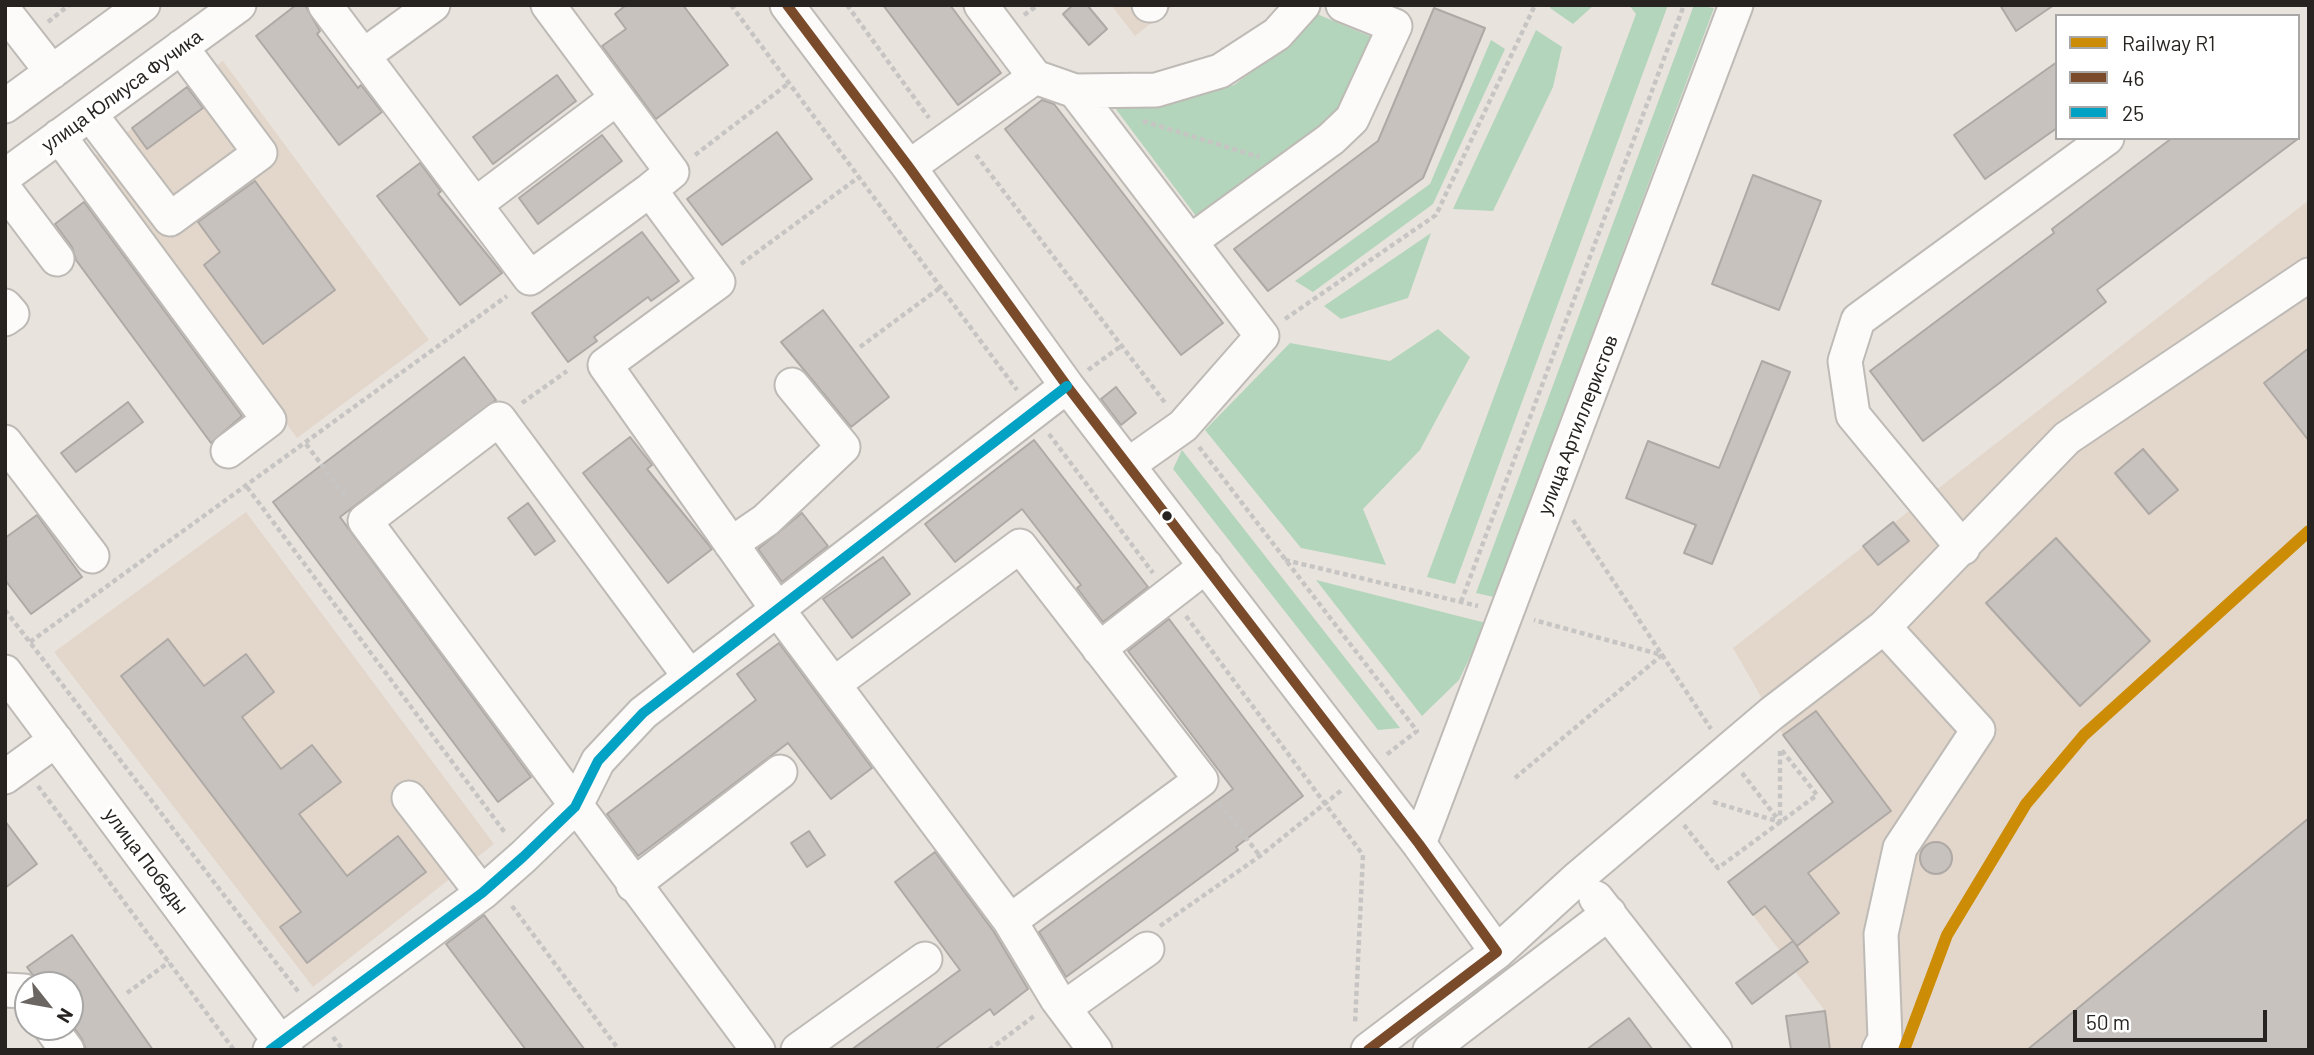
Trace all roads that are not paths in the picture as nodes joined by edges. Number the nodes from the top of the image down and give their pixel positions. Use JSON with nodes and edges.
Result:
{"nodes":[{"id":1,"x":143,"y":5,"type":"edge"},
{"id":2,"x":239,"y":5,"type":"edge"},
{"id":3,"x":325,"y":5,"type":"edge"},
{"id":4,"x":433,"y":5,"type":"edge"},
{"id":5,"x":548,"y":5,"type":"edge"},
{"id":6,"x":787,"y":5,"type":"edge"},
{"id":7,"x":981,"y":5,"type":"edge"},
{"id":8,"x":1303,"y":5,"type":"edge"},
{"id":9,"x":1343,"y":5,"type":"edge"},
{"id":10,"x":1736,"y":5,"type":"edge"},
{"id":11,"x":5,"y":12,"type":"edge"},
{"id":12,"x":181,"y":47,"type":"junction"},
{"id":13,"x":363,"y":56,"type":"junction"},
{"id":14,"x":52,"y":72,"type":"junction"},
{"id":15,"x":1035,"y":77,"type":"junction"},
{"id":16,"x":1075,"y":91,"type":"junction"},
{"id":17,"x":617,"y":98,"type":"junction"},
{"id":18,"x":5,"y":106,"type":"edge"},
{"id":19,"x":90,"y":114,"type":"junction"},
{"id":20,"x":59,"y":136,"type":"junction"},
{"id":21,"x":2104,"y":140,"type":"edge"},
{"id":22,"x":909,"y":167,"type":"junction"},
{"id":23,"x":5,"y":176,"type":"edge"},
{"id":24,"x":661,"y":181,"type":"junction"},
{"id":25,"x":5,"y":190,"type":"edge"},
{"id":26,"x":476,"y":204,"type":"junction"},
{"id":27,"x":1191,"y":241,"type":"junction"},
{"id":28,"x":57,"y":259,"type":"dead end"},
{"id":29,"x":2309,"y":275,"type":"edge"},
{"id":30,"x":5,"y":306,"type":"edge"},
{"id":31,"x":5,"y":319,"type":"edge"},
{"id":32,"x":792,"y":385,"type":"dead end"},
{"id":33,"x":1067,"y":386,"type":"junction"},
{"id":34,"x":5,"y":442,"type":"edge"},
{"id":35,"x":228,"y":451,"type":"dead end"},
{"id":36,"x":1128,"y":465,"type":"junction"},
{"id":37,"x":732,"y":544,"type":"junction"},
{"id":38,"x":1963,"y":548,"type":"junction"},
{"id":39,"x":92,"y":556,"type":"dead end"},
{"id":40,"x":1206,"y":566,"type":"junction"},
{"id":41,"x":778,"y":610,"type":"junction"},
{"id":42,"x":1884,"y":627,"type":"junction"},
{"id":43,"x":1099,"y":649,"type":"junction"},
{"id":44,"x":5,"y":672,"type":"edge"},
{"id":45,"x":690,"y":677,"type":"junction"},
{"id":46,"x":834,"y":684,"type":"junction"},
{"id":47,"x":56,"y":740,"type":"junction"},
{"id":48,"x":14,"y":771,"type":"edge"},
{"id":49,"x":780,"y":772,"type":"dead end"},
{"id":50,"x":409,"y":798,"type":"dead end"},
{"id":51,"x":575,"y":807,"type":"junction"},
{"id":52,"x":1419,"y":844,"type":"junction"},
{"id":53,"x":1580,"y":877,"type":"junction"},
{"id":54,"x":633,"y":885,"type":"junction"},
{"id":55,"x":488,"y":888,"type":"junction"},
{"id":56,"x":1609,"y":913,"type":"junction"},
{"id":57,"x":1010,"y":921,"type":"junction"},
{"id":58,"x":1150,"y":940,"type":"road end"},
{"id":59,"x":1497,"y":952,"type":"junction"},
{"id":60,"x":925,"y":959,"type":"dead end"},
{"id":61,"x":1060,"y":1003,"type":"junction"},
{"id":62,"x":1361,"y":1043,"type":"edge"},
{"id":63,"x":279,"y":1047,"type":"edge"},
{"id":64,"x":758,"y":1050,"type":"edge"},
{"id":65,"x":798,"y":1050,"type":"edge"},
{"id":66,"x":1095,"y":1050,"type":"edge"},
{"id":67,"x":1430,"y":1050,"type":"edge"},
{"id":68,"x":1715,"y":1050,"type":"edge"},
{"id":69,"x":1879,"y":1050,"type":"edge"}],
"edges":[{"from":1,"to":14,"type":"street"},
{"from":2,"to":12,"type":"street","name":"улица Юлиуса Фучика"},
{"from":3,"to":13,"type":"street"},
{"from":4,"to":13,"type":"street"},
{"from":5,"to":17,"type":"street"},
{"from":6,"to":22,"type":"street"},
{"from":7,"to":15,"type":"street"},
{"from":8,"to":16,"type":"street"},
{"from":9,"to":27,"type":"street"},
{"from":10,"to":52,"type":"street","name":"улица Артиллеристов"},
{"from":11,"to":14,"type":"street"},
{"from":12,"to":19,"type":"street","name":"улица Юлиуса Фучика"},
{"from":12,"to":19,"type":"street"},
{"from":13,"to":26,"type":"street"},
{"from":14,"to":18,"type":"street"},
{"from":15,"to":16,"type":"street"},
{"from":15,"to":22,"type":"street"},
{"from":16,"to":27,"type":"street"},
{"from":17,"to":24,"type":"street"},
{"from":17,"to":26,"type":"street"},
{"from":19,"to":20,"type":"street","name":"улица Юлиуса Фучика"},
{"from":20,"to":23,"type":"street","name":"улица Юлиуса Фучика"},
{"from":20,"to":35,"type":"street"},
{"from":21,"to":38,"type":"street"},
{"from":22,"to":33,"type":"street"},
{"from":24,"to":26,"type":"street"},
{"from":24,"to":37,"type":"street"},
{"from":25,"to":28,"type":"street"},
{"from":27,"to":36,"type":"street"},
{"from":29,"to":38,"type":"street"},
{"from":30,"to":31,"type":"street"},
{"from":32,"to":37,"type":"street"},
{"from":33,"to":36,"type":"street"},
{"from":33,"to":41,"type":"street"},
{"from":34,"to":39,"type":"street"},
{"from":36,"to":40,"type":"street"},
{"from":37,"to":41,"type":"street"},
{"from":38,"to":42,"type":"street"},
{"from":40,"to":43,"type":"street"},
{"from":40,"to":52,"type":"street"},
{"from":41,"to":45,"type":"street"},
{"from":41,"to":46,"type":"street"},
{"from":42,"to":53,"type":"street"},
{"from":42,"to":69,"type":"street"},
{"from":43,"to":46,"type":"street"},
{"from":43,"to":57,"type":"street"},
{"from":44,"to":47,"type":"street","name":"улица Победы"},
{"from":45,"to":51,"type":"street"},
{"from":45,"to":51,"type":"street"},
{"from":46,"to":57,"type":"street"},
{"from":47,"to":48,"type":"street"},
{"from":47,"to":63,"type":"street","name":"улица Победы"},
{"from":49,"to":54,"type":"street"},
{"from":50,"to":55,"type":"street"},
{"from":51,"to":54,"type":"street"},
{"from":51,"to":55,"type":"street"},
{"from":52,"to":59,"type":"street"},
{"from":53,"to":56,"type":"street"},
{"from":53,"to":59,"type":"street"},
{"from":54,"to":64,"type":"street"},
{"from":55,"to":63,"type":"street"},
{"from":56,"to":67,"type":"street"},
{"from":56,"to":68,"type":"street"},
{"from":57,"to":61,"type":"street"},
{"from":58,"to":61,"type":"street"},
{"from":59,"to":62,"type":"street"},
{"from":60,"to":65,"type":"street"},
{"from":61,"to":66,"type":"street"}]}
